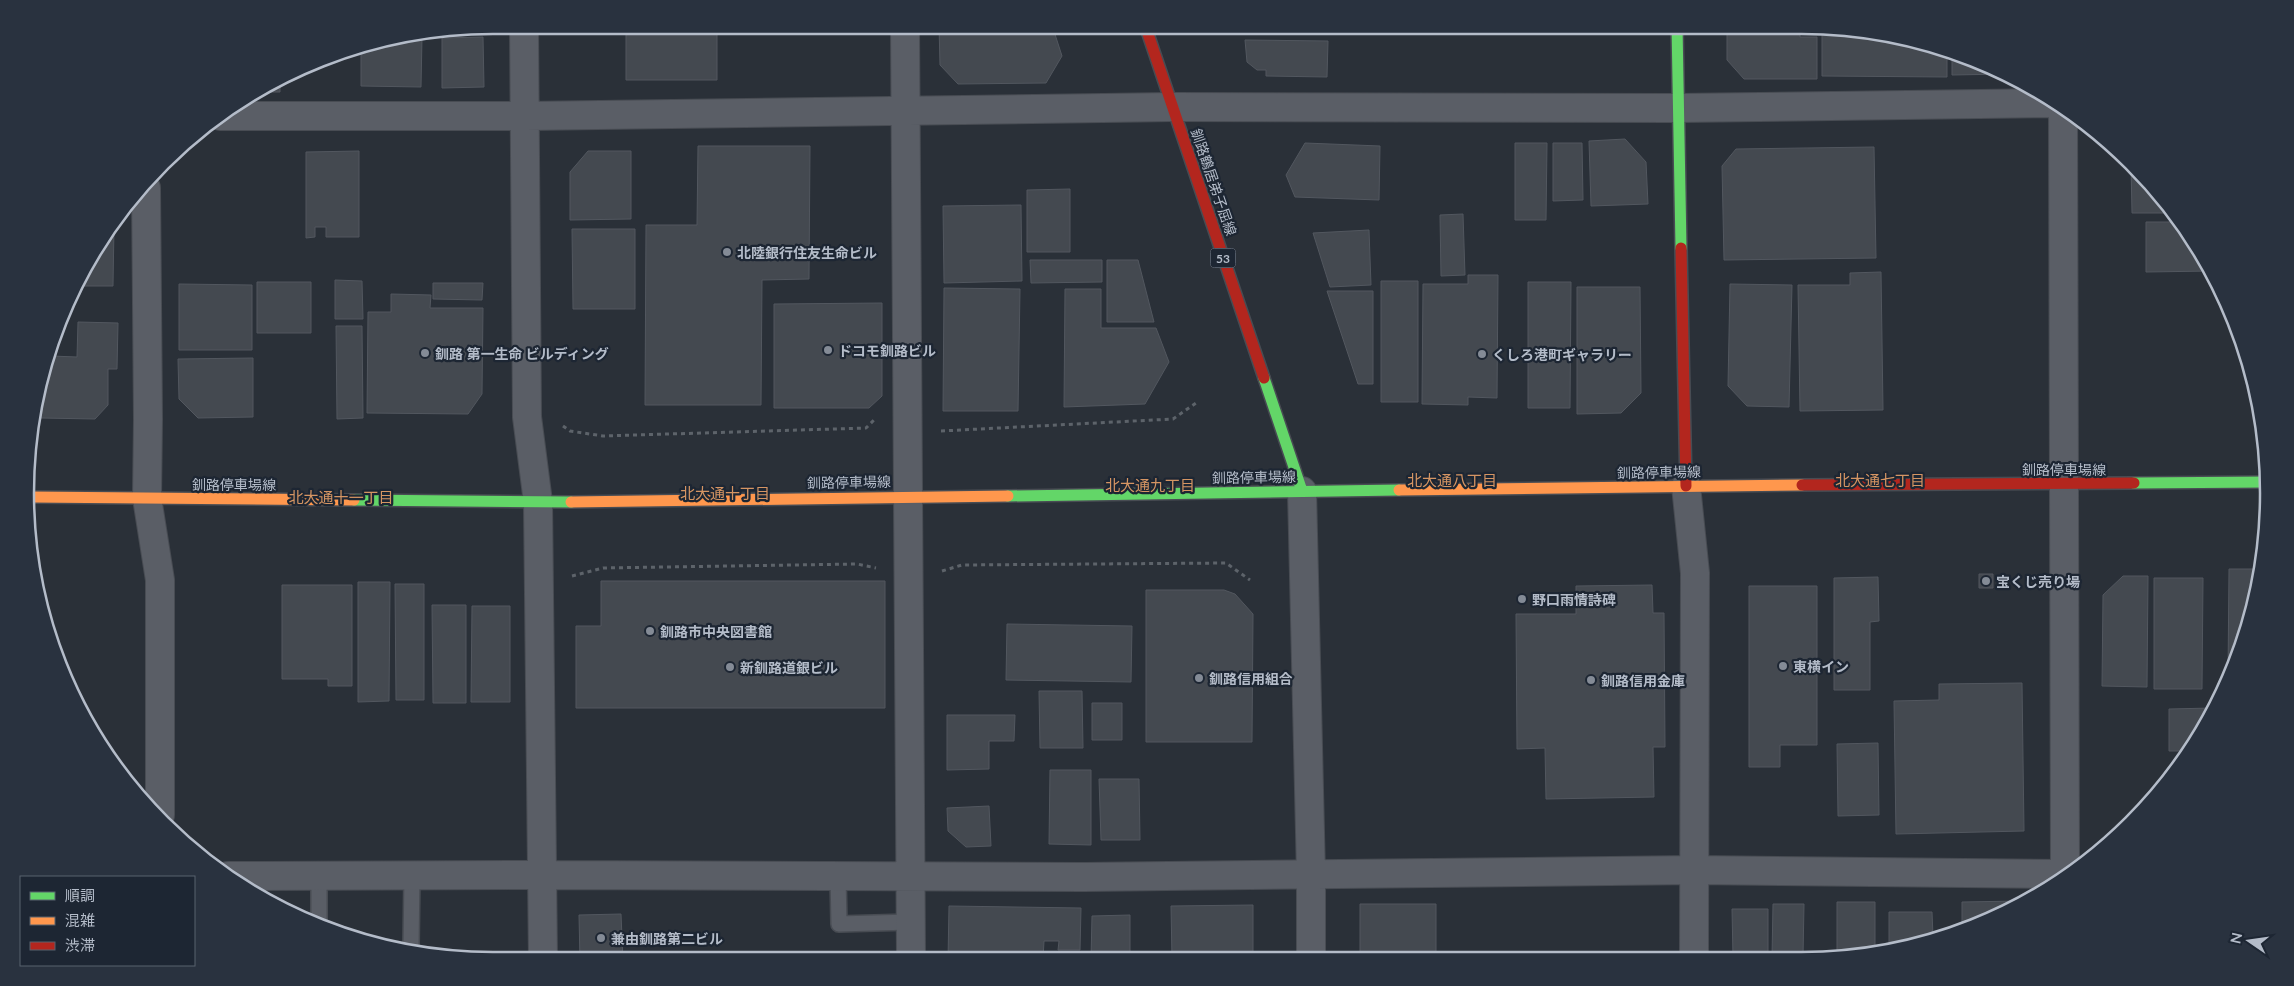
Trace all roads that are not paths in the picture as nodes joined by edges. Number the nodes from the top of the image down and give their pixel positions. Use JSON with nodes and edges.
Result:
{"nodes":[{"id":1,"x":524,"y":34,"type":"edge"},
{"id":2,"x":905,"y":34,"type":"edge"},
{"id":3,"x":1148,"y":34,"type":"edge"},
{"id":4,"x":1676,"y":34,"type":"edge"},
{"id":5,"x":2044,"y":103,"type":"edge"},
{"id":6,"x":1172,"y":107,"type":"junction"},
{"id":7,"x":1678,"y":108,"type":"junction"},
{"id":8,"x":906,"y":110,"type":"junction"},
{"id":9,"x":231,"y":116,"type":"edge"},
{"id":10,"x":526,"y":116,"type":"junction"},
{"id":11,"x":2063,"y":116,"type":"edge"},
{"id":12,"x":146,"y":192,"type":"edge"},
{"id":13,"x":2260,"y":482,"type":"edge"},
{"id":14,"x":2064,"y":484,"type":"junction"},
{"id":15,"x":1686,"y":486,"type":"junction"},
{"id":16,"x":1302,"y":491,"type":"junction"},
{"id":17,"x":910,"y":496,"type":"junction"},
{"id":18,"x":34,"y":497,"type":"edge"},
{"id":19,"x":147,"y":498,"type":"junction"},
{"id":20,"x":538,"y":502,"type":"junction"},
{"id":21,"x":160,"y":809,"type":"edge"},
{"id":22,"x":2064,"y":869,"type":"edge"},
{"id":23,"x":1695,"y":870,"type":"junction"},
{"id":24,"x":2059,"y":873,"type":"edge"},
{"id":25,"x":542,"y":874,"type":"junction"},
{"id":26,"x":412,"y":875,"type":"junction"},
{"id":27,"x":1311,"y":875,"type":"junction"},
{"id":28,"x":240,"y":876,"type":"edge"},
{"id":29,"x":319,"y":876,"type":"junction"},
{"id":30,"x":838,"y":876,"type":"junction"},
{"id":31,"x":909,"y":876,"type":"junction"},
{"id":32,"x":319,"y":918,"type":"edge"},
{"id":33,"x":910,"y":922,"type":"junction"},
{"id":34,"x":411,"y":944,"type":"edge"},
{"id":35,"x":544,"y":952,"type":"edge"},
{"id":36,"x":911,"y":952,"type":"edge"},
{"id":37,"x":1311,"y":952,"type":"edge"},
{"id":38,"x":1694,"y":952,"type":"edge"}],
"edges":[{"from":1,"to":10,"type":"street"},
{"from":2,"to":8,"type":"street"},
{"from":3,"to":6,"type":"main road","name":"釧路鶴居弟子屈線","number":"53"},
{"from":4,"to":7,"type":"main road"},
{"from":5,"to":7,"type":"street"},
{"from":6,"to":7,"type":"street"},
{"from":6,"to":8,"type":"street"},
{"from":6,"to":16,"type":"main road","name":"釧路鶴居弟子屈線","number":"53"},
{"from":7,"to":15,"type":"main road"},
{"from":8,"to":10,"type":"street"},
{"from":8,"to":17,"type":"street"},
{"from":9,"to":10,"type":"street"},
{"from":10,"to":20,"type":"street"},
{"from":11,"to":14,"type":"street"},
{"from":12,"to":19,"type":"street"},
{"from":13,"to":14,"type":"main road","name":"釧路停車場線"},
{"from":14,"to":15,"type":"main road","name":"釧路停車場線"},
{"from":14,"to":22,"type":"street"},
{"from":15,"to":16,"type":"main road","name":"釧路停車場線"},
{"from":15,"to":23,"type":"street"},
{"from":16,"to":17,"type":"main road","name":"釧路停車場線"},
{"from":16,"to":27,"type":"street"},
{"from":17,"to":20,"type":"main road","name":"釧路停車場線"},
{"from":17,"to":31,"type":"street"},
{"from":18,"to":19,"type":"main road","name":"釧路停車場線"},
{"from":19,"to":20,"type":"main road","name":"釧路停車場線"},
{"from":19,"to":21,"type":"street"},
{"from":20,"to":25,"type":"street"},
{"from":23,"to":24,"type":"street"},
{"from":23,"to":27,"type":"street"},
{"from":23,"to":38,"type":"street"},
{"from":25,"to":26,"type":"street"},
{"from":25,"to":30,"type":"street"},
{"from":25,"to":35,"type":"street"},
{"from":26,"to":29,"type":"street"},
{"from":26,"to":34,"type":"lane"},
{"from":27,"to":31,"type":"street"},
{"from":27,"to":37,"type":"street"},
{"from":28,"to":29,"type":"street"},
{"from":29,"to":32,"type":"lane"},
{"from":30,"to":31,"type":"street"},
{"from":30,"to":33,"type":"lane"},
{"from":31,"to":33,"type":"street"},
{"from":33,"to":36,"type":"street"}]}
